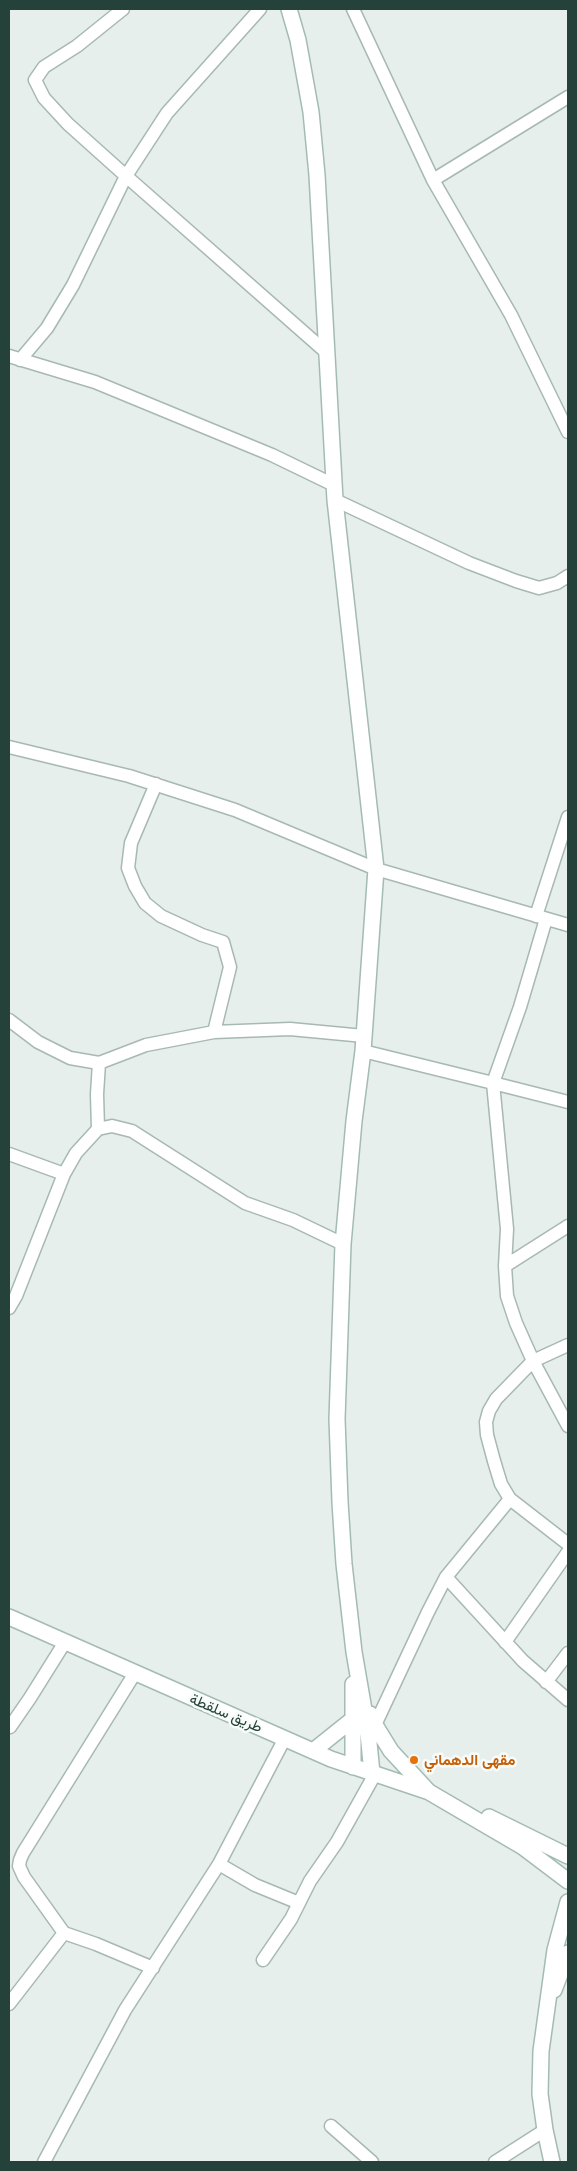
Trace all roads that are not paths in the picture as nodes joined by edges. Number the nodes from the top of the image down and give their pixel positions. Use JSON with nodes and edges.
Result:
{"nodes":[{"id":1,"x":123,"y":9,"type":"edge"},
{"id":2,"x":260,"y":9,"type":"edge"},
{"id":3,"x":289,"y":9,"type":"edge"},
{"id":4,"x":352,"y":9,"type":"edge"},
{"id":5,"x":568,"y":97,"type":"edge"},
{"id":6,"x":126,"y":176,"type":"junction"},
{"id":7,"x":433,"y":180,"type":"junction"},
{"id":8,"x":326,"y":352,"type":"junction"},
{"id":9,"x":14,"y":358,"type":"edge"},
{"id":10,"x":568,"y":432,"type":"edge"},
{"id":11,"x":335,"y":492,"type":"junction"},
{"id":12,"x":568,"y":576,"type":"edge"},
{"id":13,"x":9,"y":746,"type":"edge"},
{"id":14,"x":156,"y":784,"type":"junction"},
{"id":15,"x":568,"y":817,"type":"edge"},
{"id":16,"x":376,"y":869,"type":"junction"},
{"id":17,"x":541,"y":918,"type":"junction"},
{"id":18,"x":568,"y":925,"type":"edge"},
{"id":19,"x":9,"y":1020,"type":"edge"},
{"id":20,"x":214,"y":1032,"type":"junction"},
{"id":21,"x":364,"y":1044,"type":"junction"},
{"id":22,"x":99,"y":1063,"type":"junction"},
{"id":23,"x":493,"y":1083,"type":"junction"},
{"id":24,"x":568,"y":1102,"type":"edge"},
{"id":25,"x":98,"y":1129,"type":"junction"},
{"id":26,"x":9,"y":1154,"type":"edge"},
{"id":27,"x":64,"y":1174,"type":"junction"},
{"id":28,"x":568,"y":1226,"type":"edge"},
{"id":29,"x":343,"y":1244,"type":"junction"},
{"id":30,"x":505,"y":1266,"type":"junction"},
{"id":31,"x":9,"y":1308,"type":"edge"},
{"id":32,"x":568,"y":1345,"type":"edge"},
{"id":33,"x":533,"y":1361,"type":"junction"},
{"id":34,"x":568,"y":1426,"type":"edge"},
{"id":35,"x":510,"y":1499,"type":"junction"},
{"id":36,"x":568,"y":1544,"type":"edge"},
{"id":37,"x":568,"y":1552,"type":"edge"},
{"id":38,"x":446,"y":1577,"type":"junction"},
{"id":39,"x":9,"y":1617,"type":"edge"},
{"id":40,"x":65,"y":1642,"type":"junction"},
{"id":41,"x":505,"y":1642,"type":"junction"},
{"id":42,"x":354,"y":1652,"type":"junction"},
{"id":43,"x":568,"y":1653,"type":"edge"},
{"id":44,"x":135,"y":1673,"type":"junction"},
{"id":45,"x":546,"y":1682,"type":"junction"},
{"id":46,"x":362,"y":1694,"type":"junction"},
{"id":47,"x":568,"y":1700,"type":"edge"},
{"id":48,"x":353,"y":1719,"type":"junction"},
{"id":49,"x":375,"y":1725,"type":"junction"},
{"id":50,"x":10,"y":1727,"type":"edge"},
{"id":51,"x":285,"y":1738,"type":"junction"},
{"id":52,"x":313,"y":1751,"type":"junction"},
{"id":53,"x":353,"y":1767,"type":"junction"},
{"id":54,"x":374,"y":1774,"type":"junction"},
{"id":55,"x":429,"y":1792,"type":"junction"},
{"id":56,"x":446,"y":1800,"type":"junction"},
{"id":57,"x":568,"y":1856,"type":"edge"},
{"id":58,"x":219,"y":1864,"type":"junction"},
{"id":59,"x":568,"y":1881,"type":"edge"},
{"id":60,"x":568,"y":1902,"type":"edge"},
{"id":61,"x":299,"y":1903,"type":"junction"},
{"id":62,"x":64,"y":1933,"type":"junction"},
{"id":63,"x":568,"y":1953,"type":"edge"},
{"id":64,"x":263,"y":1960,"type":"dead end"},
{"id":65,"x":153,"y":1968,"type":"junction"},
{"id":66,"x":9,"y":2004,"type":"edge"},
{"id":67,"x":548,"y":2005,"type":"junction"},
{"id":68,"x":331,"y":2126,"type":"dead end"},
{"id":69,"x":545,"y":2130,"type":"junction"},
{"id":70,"x":44,"y":2162,"type":"edge"},
{"id":71,"x":372,"y":2162,"type":"edge"},
{"id":72,"x":495,"y":2162,"type":"edge"},
{"id":73,"x":552,"y":2162,"type":"edge"}],
"edges":[{"from":1,"to":6,"type":"street"},
{"from":2,"to":6,"type":"street"},
{"from":3,"to":8,"type":"street"},
{"from":4,"to":7,"type":"street"},
{"from":5,"to":7,"type":"street"},
{"from":6,"to":8,"type":"street"},
{"from":6,"to":9,"type":"street"},
{"from":7,"to":10,"type":"street"},
{"from":8,"to":11,"type":"street"},
{"from":9,"to":11,"type":"street"},
{"from":11,"to":12,"type":"street"},
{"from":11,"to":16,"type":"street"},
{"from":13,"to":14,"type":"street"},
{"from":14,"to":16,"type":"street"},
{"from":14,"to":20,"type":"street"},
{"from":15,"to":17,"type":"street"},
{"from":16,"to":17,"type":"street"},
{"from":16,"to":21,"type":"street"},
{"from":17,"to":18,"type":"street"},
{"from":17,"to":23,"type":"street"},
{"from":19,"to":22,"type":"street"},
{"from":20,"to":21,"type":"street"},
{"from":20,"to":22,"type":"street"},
{"from":21,"to":23,"type":"street"},
{"from":21,"to":29,"type":"street"},
{"from":22,"to":25,"type":"street"},
{"from":23,"to":24,"type":"street"},
{"from":23,"to":30,"type":"street"},
{"from":25,"to":27,"type":"street"},
{"from":25,"to":29,"type":"street"},
{"from":26,"to":27,"type":"street"},
{"from":27,"to":31,"type":"street"},
{"from":28,"to":30,"type":"street"},
{"from":29,"to":42,"type":"street"},
{"from":30,"to":33,"type":"street"},
{"from":32,"to":33,"type":"street"},
{"from":33,"to":34,"type":"street"},
{"from":33,"to":35,"type":"street"},
{"from":35,"to":36,"type":"street"},
{"from":35,"to":38,"type":"street"},
{"from":37,"to":41,"type":"street"},
{"from":38,"to":41,"type":"street"},
{"from":38,"to":49,"type":"street"},
{"from":39,"to":40,"type":"street","name":"طريق سلقطة"},
{"from":40,"to":44,"type":"street","name":"طريق سلقطة"},
{"from":40,"to":50,"type":"street"},
{"from":41,"to":45,"type":"street"},
{"from":42,"to":46,"type":"street"},
{"from":42,"to":48,"type":"street"},
{"from":43,"to":45,"type":"street"},
{"from":44,"to":51,"type":"street","name":"طريق سلقطة"},
{"from":44,"to":62,"type":"street"},
{"from":45,"to":47,"type":"street"},
{"from":46,"to":49,"type":"street"},
{"from":46,"to":54,"type":"street"},
{"from":48,"to":52,"type":"street"},
{"from":48,"to":53,"type":"street"},
{"from":49,"to":55,"type":"street"},
{"from":51,"to":52,"type":"street","name":"طريق سلقطة"},
{"from":51,"to":58,"type":"street"},
{"from":52,"to":53,"type":"street","name":"طريق سلقطة"},
{"from":53,"to":54,"type":"street","name":"طريق سلقطة"},
{"from":54,"to":55,"type":"street","name":"طريق سلقطة"},
{"from":54,"to":61,"type":"street"},
{"from":55,"to":56,"type":"street","name":"طريق سلقطة"},
{"from":56,"to":57,"type":"street","name":"طريق سلقطة"},
{"from":56,"to":59,"type":"street","name":"طريق سلقطة"},
{"from":58,"to":61,"type":"street"},
{"from":58,"to":65,"type":"street"},
{"from":60,"to":67,"type":"street"},
{"from":61,"to":64,"type":"street"},
{"from":62,"to":65,"type":"street"},
{"from":62,"to":66,"type":"street"},
{"from":63,"to":67,"type":"street"},
{"from":65,"to":70,"type":"street"},
{"from":67,"to":69,"type":"street"},
{"from":68,"to":71,"type":"street"},
{"from":69,"to":72,"type":"street"},
{"from":69,"to":73,"type":"street"}]}
